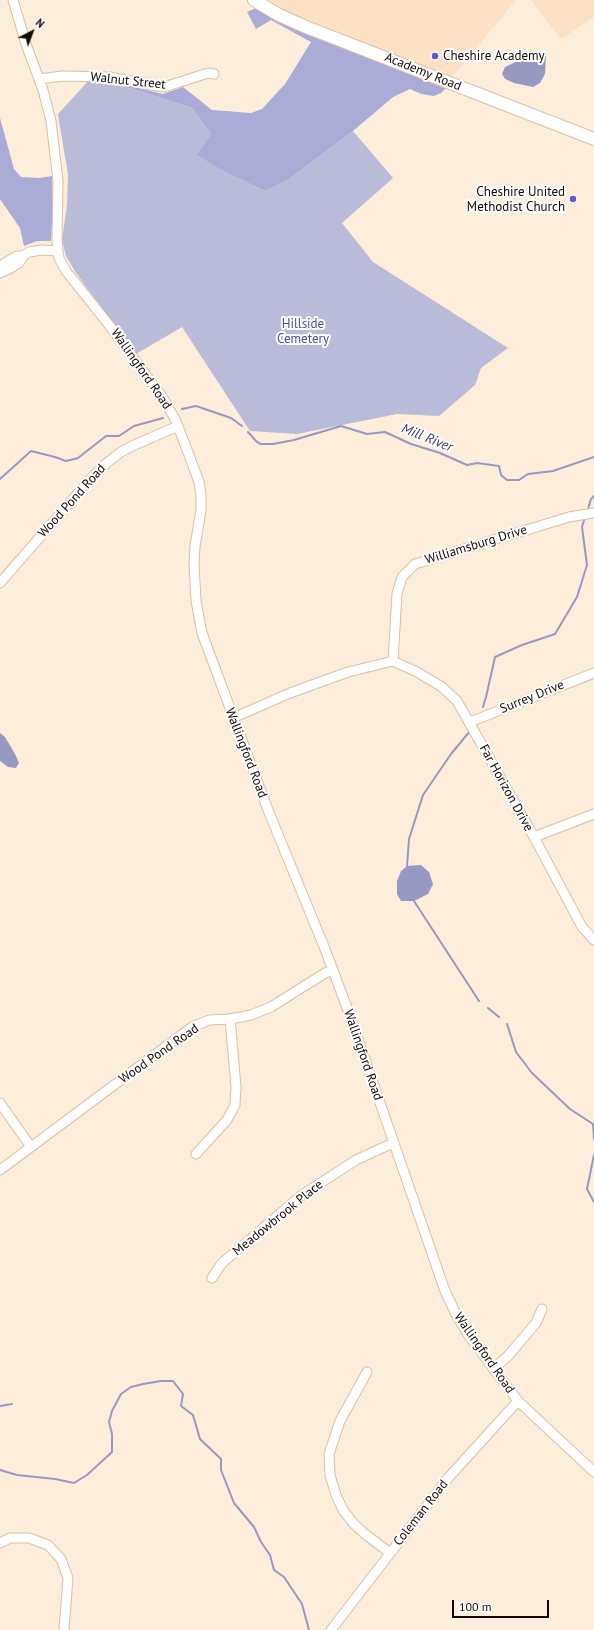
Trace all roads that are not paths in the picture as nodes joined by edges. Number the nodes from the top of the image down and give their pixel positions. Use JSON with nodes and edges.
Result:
{"nodes":[{"id":1,"x":13,"y":0,"type":"edge"},
{"id":2,"x":254,"y":0,"type":"edge"},
{"id":3,"x":214,"y":74,"type":"dead end"},
{"id":4,"x":39,"y":79,"type":"junction"},
{"id":5,"x":594,"y":139,"type":"edge"},
{"id":6,"x":57,"y":250,"type":"junction"},
{"id":7,"x":23,"y":256,"type":"junction"},
{"id":8,"x":0,"y":266,"type":"edge"},
{"id":9,"x":0,"y":272,"type":"edge"},
{"id":10,"x":178,"y":426,"type":"junction"},
{"id":11,"x":594,"y":513,"type":"edge"},
{"id":12,"x":0,"y":583,"type":"edge"},
{"id":13,"x":393,"y":661,"type":"junction"},
{"id":14,"x":594,"y":673,"type":"edge"},
{"id":15,"x":233,"y":718,"type":"junction"},
{"id":16,"x":470,"y":722,"type":"junction"},
{"id":17,"x":594,"y":814,"type":"edge"},
{"id":18,"x":534,"y":837,"type":"junction"},
{"id":19,"x":594,"y":940,"type":"edge"},
{"id":20,"x":333,"y":970,"type":"junction"},
{"id":21,"x":230,"y":1018,"type":"junction"},
{"id":22,"x":0,"y":1103,"type":"edge"},
{"id":23,"x":393,"y":1143,"type":"junction"},
{"id":24,"x":31,"y":1147,"type":"junction"},
{"id":25,"x":196,"y":1154,"type":"dead end"},
{"id":26,"x":0,"y":1170,"type":"edge"},
{"id":27,"x":212,"y":1278,"type":"dead end"},
{"id":28,"x":542,"y":1309,"type":"dead end"},
{"id":29,"x":493,"y":1369,"type":"junction"},
{"id":30,"x":367,"y":1372,"type":"dead end"},
{"id":31,"x":518,"y":1401,"type":"junction"},
{"id":32,"x":594,"y":1472,"type":"edge"},
{"id":33,"x":0,"y":1543,"type":"edge"},
{"id":34,"x":390,"y":1553,"type":"junction"},
{"id":35,"x":64,"y":1630,"type":"edge"},
{"id":36,"x":331,"y":1630,"type":"edge"}],
"edges":[{"from":1,"to":4,"type":"street","name":"Wallingford Road"},
{"from":2,"to":5,"type":"main road","name":"Academy Road"},
{"from":3,"to":4,"type":"street","name":"Walnut Street"},
{"from":4,"to":6,"type":"street","name":"Wallingford Road"},
{"from":6,"to":7,"type":"street"},
{"from":6,"to":10,"type":"street","name":"Wallingford Road"},
{"from":7,"to":8,"type":"street"},
{"from":7,"to":9,"type":"street"},
{"from":10,"to":12,"type":"street","name":"Wood Pond Road"},
{"from":10,"to":15,"type":"street","name":"Wallingford Road"},
{"from":11,"to":13,"type":"street","name":"Williamsburg Drive"},
{"from":13,"to":15,"type":"street"},
{"from":13,"to":16,"type":"street","name":"Far Horizon Drive"},
{"from":14,"to":16,"type":"street","name":"Surrey Drive"},
{"from":15,"to":20,"type":"street","name":"Wallingford Road"},
{"from":16,"to":18,"type":"street","name":"Far Horizon Drive"},
{"from":17,"to":18,"type":"street"},
{"from":18,"to":19,"type":"street","name":"Far Horizon Drive"},
{"from":20,"to":21,"type":"street","name":"Wood Pond Road"},
{"from":20,"to":23,"type":"street","name":"Wallingford Road"},
{"from":21,"to":24,"type":"street","name":"Wood Pond Road"},
{"from":21,"to":25,"type":"street"},
{"from":22,"to":24,"type":"street"},
{"from":23,"to":27,"type":"street","name":"Meadowbrook Place"},
{"from":23,"to":29,"type":"street","name":"Wallingford Road"},
{"from":24,"to":26,"type":"street","name":"Wood Pond Road"},
{"from":28,"to":29,"type":"street"},
{"from":29,"to":31,"type":"street","name":"Wallingford Road"},
{"from":30,"to":34,"type":"street"},
{"from":31,"to":32,"type":"street","name":"Wallingford Road"},
{"from":31,"to":34,"type":"street","name":"Coleman Road"},
{"from":33,"to":35,"type":"street"},
{"from":34,"to":36,"type":"street","name":"Coleman Road"}]}
